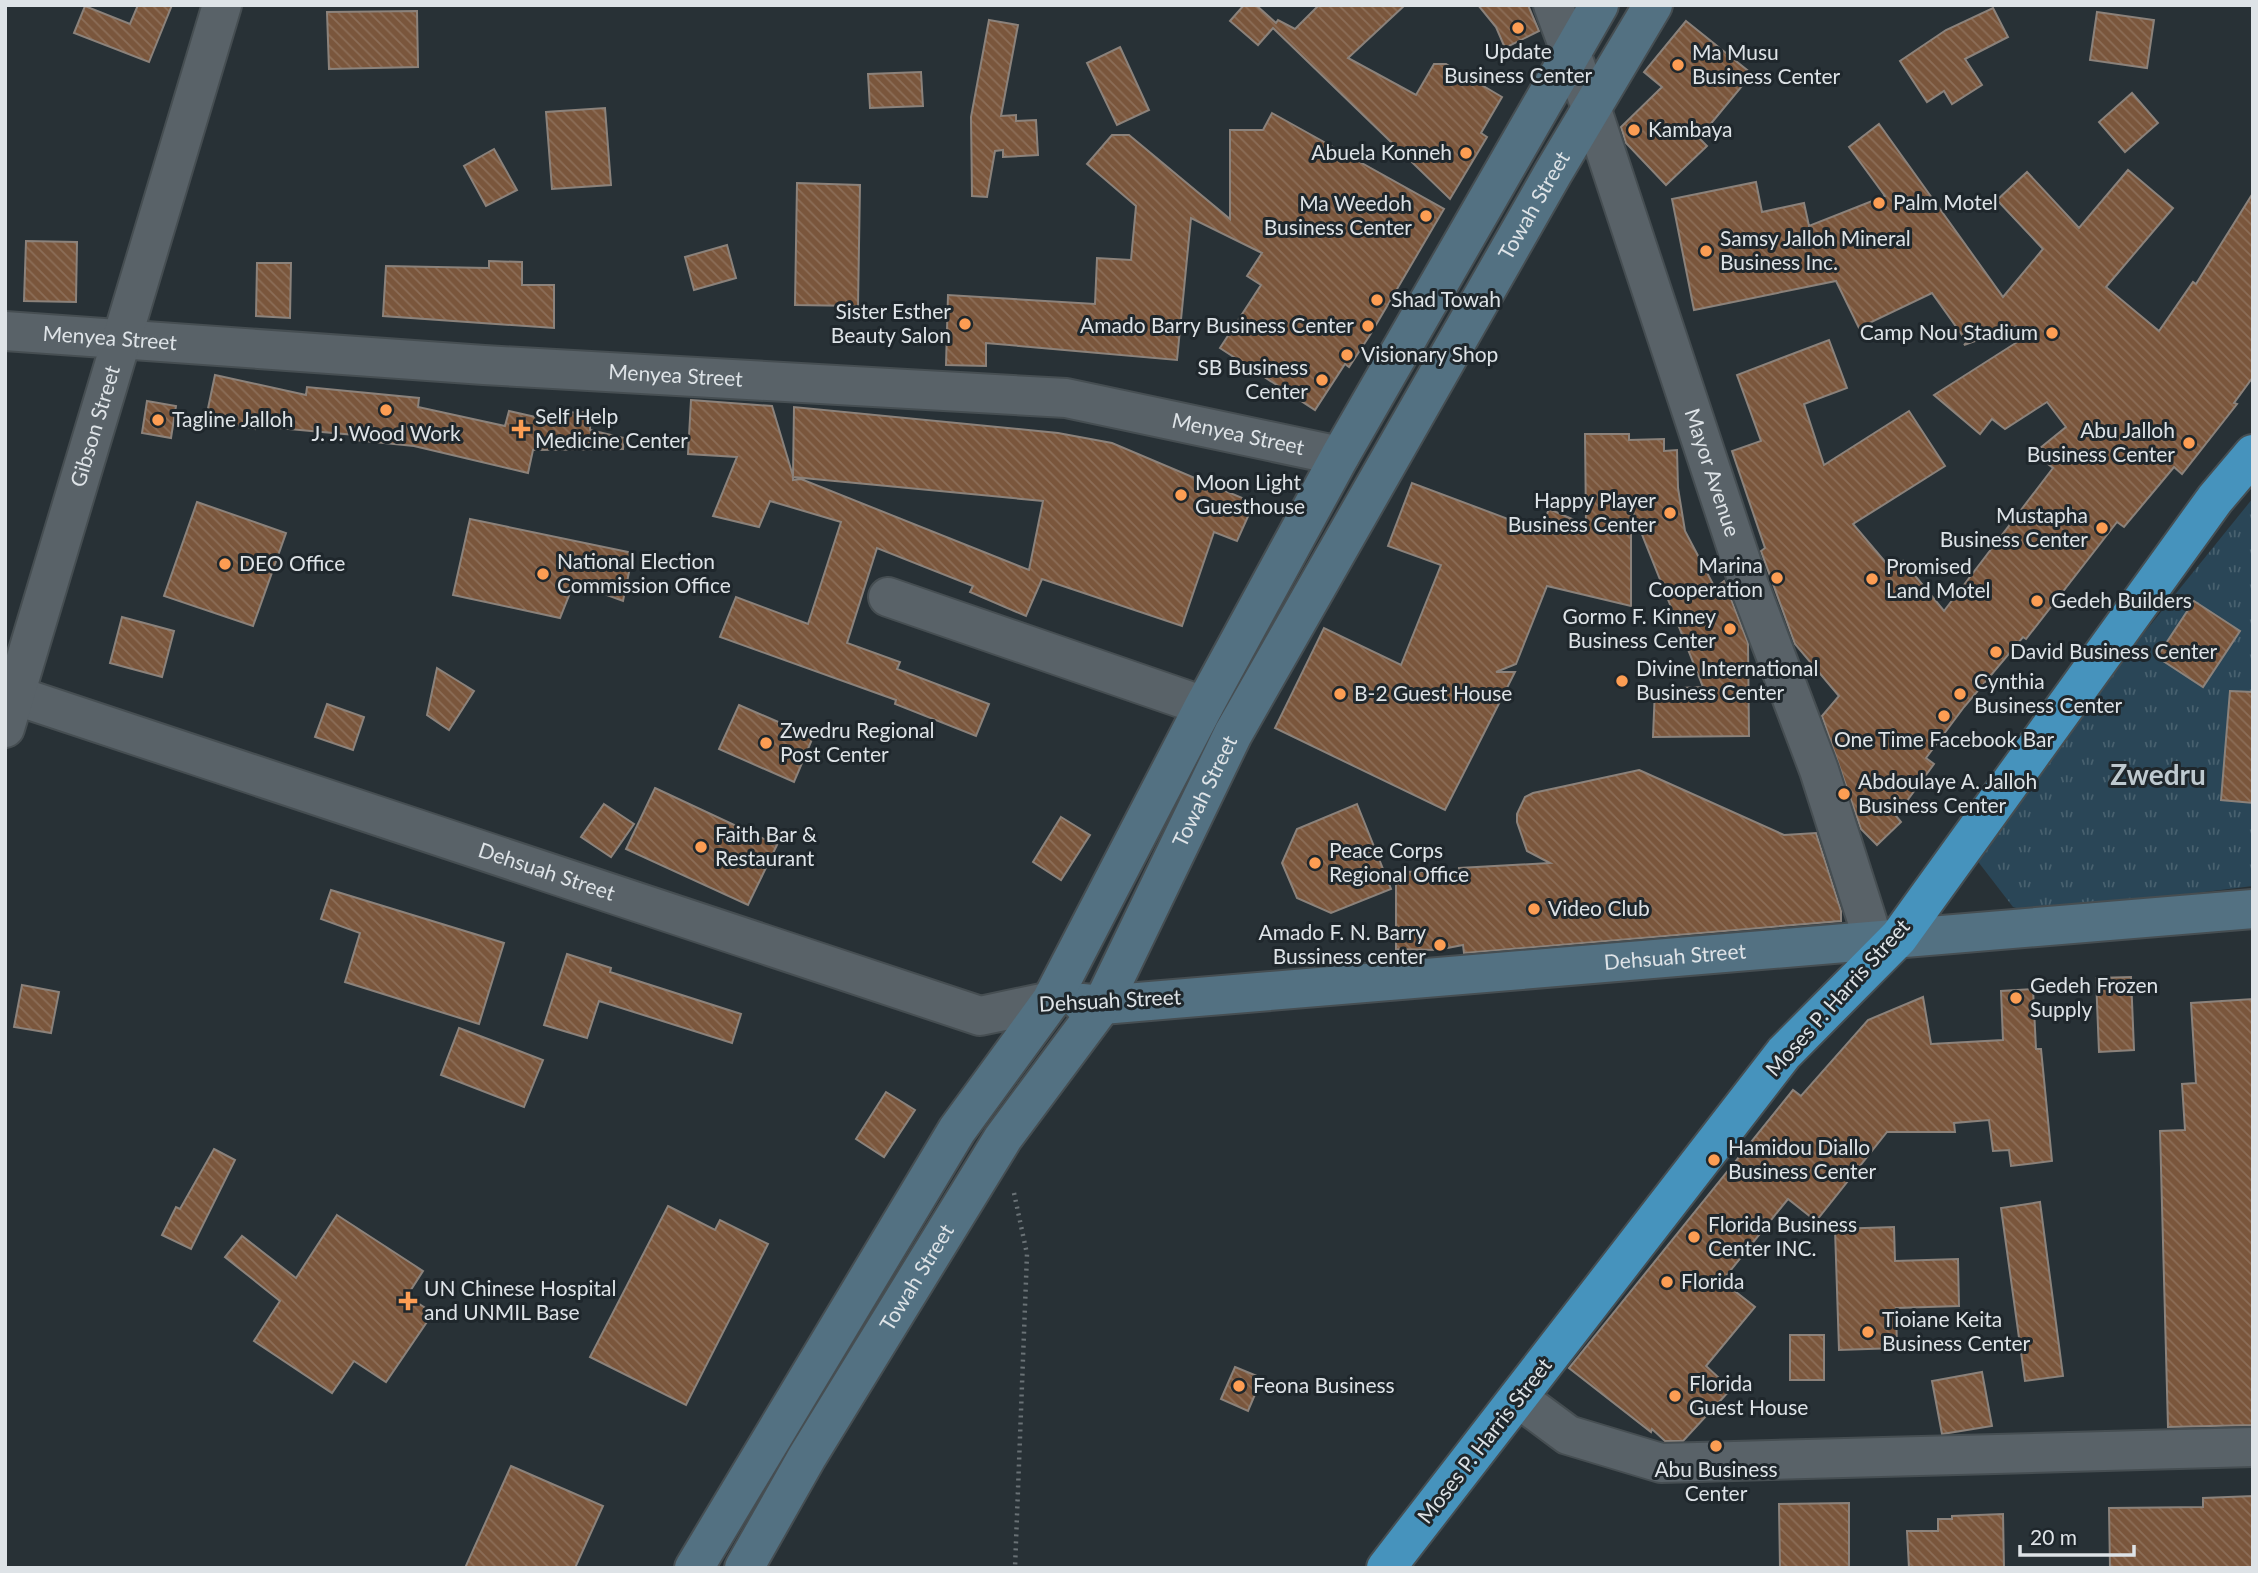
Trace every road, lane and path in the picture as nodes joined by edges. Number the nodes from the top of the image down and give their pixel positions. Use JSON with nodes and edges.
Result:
{"nodes":[{"id":1,"x":222,"y":5,"type":"edge"},
{"id":2,"x":1553,"y":5,"type":"edge"},
{"id":3,"x":1599,"y":5,"type":"edge"},
{"id":4,"x":1653,"y":5,"type":"edge"},
{"id":5,"x":1571,"y":50,"type":"junction"},
{"id":6,"x":1592,"y":110,"type":"junction"},
{"id":7,"x":5,"y":331,"type":"edge"},
{"id":8,"x":124,"y":337,"type":"junction"},
{"id":9,"x":2253,"y":454,"type":"edge"},
{"id":10,"x":1340,"y":456,"type":"junction"},
{"id":11,"x":888,"y":597,"type":"dead end"},
{"id":12,"x":1204,"y":706,"type":"junction"},
{"id":13,"x":11,"y":712,"type":"edge"},
{"id":14,"x":2253,"y":909,"type":"edge"},
{"id":15,"x":1886,"y":938,"type":"junction"},
{"id":16,"x":1052,"y":1001,"type":"junction"},
{"id":17,"x":1102,"y":1005,"type":"junction"},
{"id":18,"x":1003,"y":1138,"type":"junction"},
{"id":19,"x":1518,"y":1398,"type":"junction"},
{"id":20,"x":2253,"y":1447,"type":"edge"},
{"id":21,"x":694,"y":1568,"type":"edge"},
{"id":22,"x":744,"y":1568,"type":"edge"},
{"id":23,"x":1015,"y":1568,"type":"edge"},
{"id":24,"x":1386,"y":1568,"type":"edge"}],
"edges":[{"from":1,"to":8,"type":"street","name":"Gibson Street"},
{"from":2,"to":5,"type":"street","name":"Mayor Avenue"},
{"from":3,"to":5,"type":"street","name":"Towah Street"},
{"from":4,"to":6,"type":"street","name":"Towah Street"},
{"from":5,"to":6,"type":"street","name":"Mayor Avenue"},
{"from":5,"to":10,"type":"street","name":"Towah Street"},
{"from":6,"to":15,"type":"street","name":"Mayor Avenue"},
{"from":6,"to":17,"type":"street","name":"Towah Street"},
{"from":7,"to":8,"type":"street","name":"Menyea Street"},
{"from":8,"to":10,"type":"street","name":"Menyea Street"},
{"from":8,"to":13,"type":"street","name":"Gibson Street"},
{"from":9,"to":15,"type":"highway","name":"Moses P. Harris Street"},
{"from":10,"to":12,"type":"street","name":"Towah Street"},
{"from":11,"to":12,"type":"street"},
{"from":12,"to":16,"type":"street","name":"Towah Street"},
{"from":13,"to":16,"type":"street","name":"Dehsuah Street"},
{"from":14,"to":15,"type":"street","name":"Dehsuah Street"},
{"from":15,"to":17,"type":"street","name":"Dehsuah Street"},
{"from":15,"to":19,"type":"highway","name":"Moses P. Harris Street"},
{"from":16,"to":17,"type":"street","name":"Dehsuah Street"},
{"from":16,"to":21,"type":"street","name":"Towah Street"},
{"from":17,"to":18,"type":"street","name":"Towah Street"},
{"from":18,"to":22,"type":"street","name":"Towah Street"},
{"from":18,"to":23,"type":"path"},
{"from":19,"to":20,"type":"street"},
{"from":19,"to":24,"type":"highway","name":"Moses P. Harris Street"}]}
